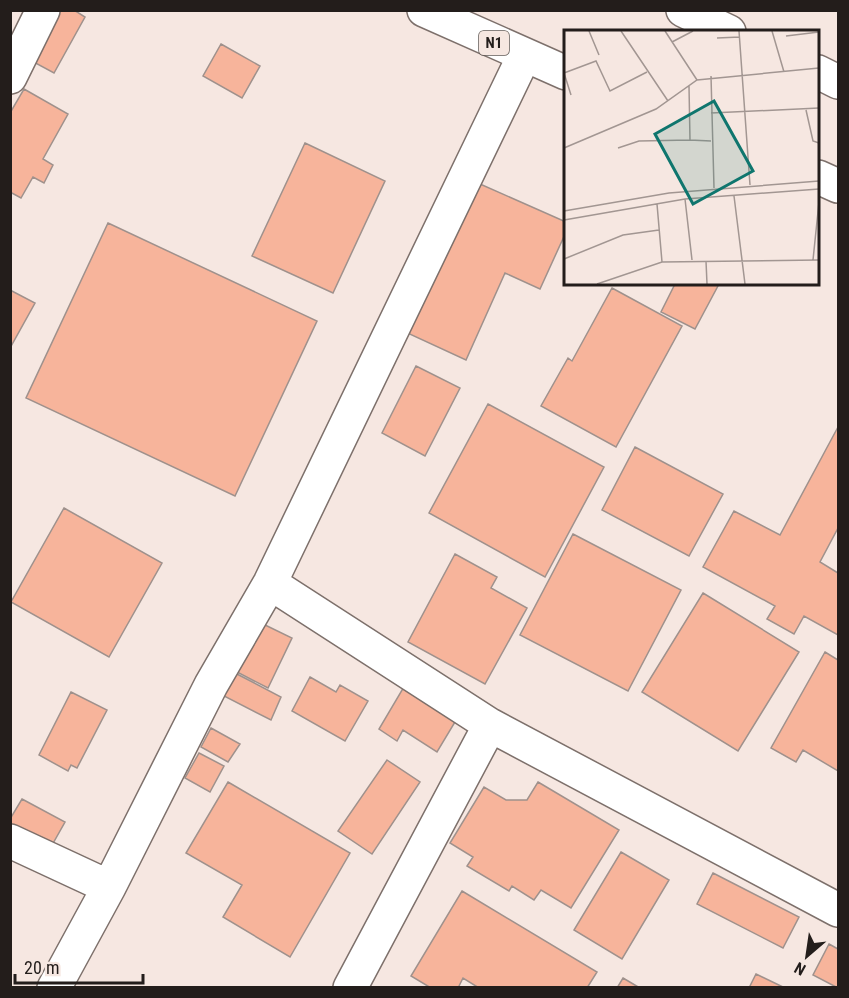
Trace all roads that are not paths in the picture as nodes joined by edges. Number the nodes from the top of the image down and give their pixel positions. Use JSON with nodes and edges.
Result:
{"nodes":[{"id":1,"x":43,"y":10,"type":"edge"},
{"id":2,"x":424,"y":10,"type":"edge"},
{"id":3,"x":683,"y":10,"type":"edge"},
{"id":4,"x":725,"y":30,"type":"edge"},
{"id":5,"x":524,"y":56,"type":"junction"},
{"id":6,"x":564,"y":72,"type":"edge"},
{"id":7,"x":819,"y":72,"type":"edge"},
{"id":8,"x":10,"y":77,"type":"edge"},
{"id":9,"x":838,"y":82,"type":"edge"},
{"id":10,"x":819,"y":177,"type":"edge"},
{"id":11,"x":838,"y":186,"type":"edge"},
{"id":12,"x":270,"y":583,"type":"junction"},
{"id":13,"x":490,"y":725,"type":"junction"},
{"id":14,"x":10,"y":841,"type":"edge"},
{"id":15,"x":109,"y":887,"type":"junction"},
{"id":16,"x":838,"y":910,"type":"edge"},
{"id":17,"x":54,"y":987,"type":"edge"},
{"id":18,"x":350,"y":987,"type":"edge"}],
"edges":[{"from":1,"to":8,"type":"main road"},
{"from":2,"to":5,"type":"main road","number":"N1"},
{"from":3,"to":4,"type":"main road"},
{"from":5,"to":6,"type":"main road","number":"N1"},
{"from":5,"to":12,"type":"main road"},
{"from":7,"to":9,"type":"main road"},
{"from":10,"to":11,"type":"main road"},
{"from":12,"to":13,"type":"main road"},
{"from":12,"to":15,"type":"main road"},
{"from":13,"to":16,"type":"main road"},
{"from":13,"to":18,"type":"main road"},
{"from":14,"to":15,"type":"main road"},
{"from":15,"to":17,"type":"main road"}]}
